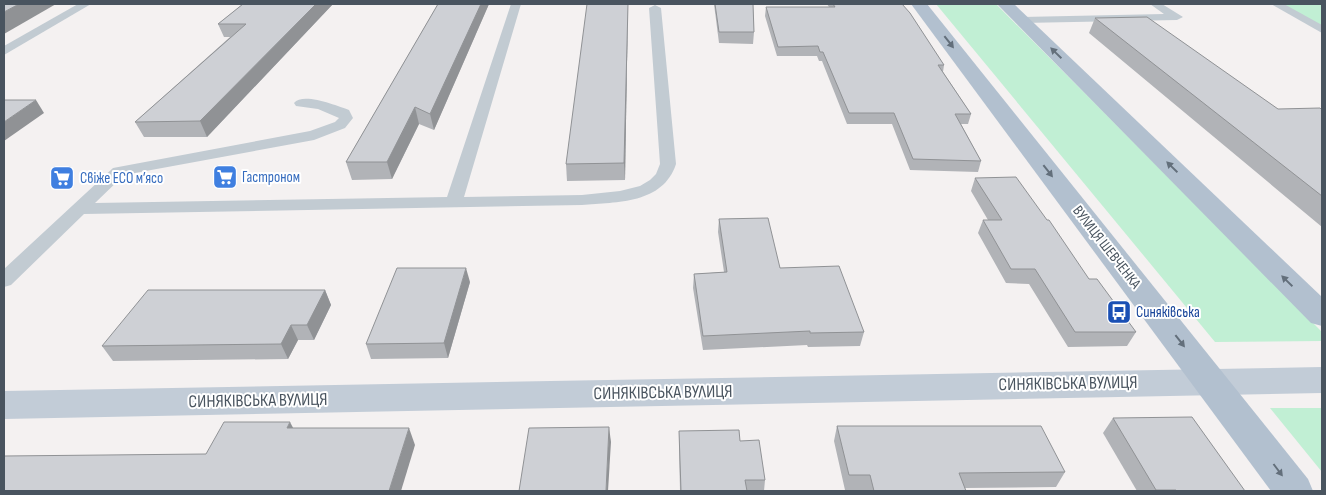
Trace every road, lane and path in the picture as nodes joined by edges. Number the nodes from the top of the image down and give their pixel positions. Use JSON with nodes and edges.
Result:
{"nodes":[{"id":1,"x":86,"y":4,"type":"edge"},
{"id":2,"x":516,"y":4,"type":"edge"},
{"id":3,"x":919,"y":4,"type":"edge"},
{"id":4,"x":1005,"y":4,"type":"edge"},
{"id":5,"x":1155,"y":4,"type":"edge"},
{"id":6,"x":1276,"y":4,"type":"edge"},
{"id":7,"x":655,"y":8,"type":"dead end"},
{"id":8,"x":1022,"y":20,"type":"junction"},
{"id":9,"x":1322,"y":30,"type":"edge"},
{"id":10,"x":4,"y":51,"type":"edge"},
{"id":11,"x":301,"y":102,"type":"dead end"},
{"id":12,"x":454,"y":203,"type":"junction"},
{"id":13,"x":78,"y":209,"type":"junction"},
{"id":14,"x":4,"y":280,"type":"edge"},
{"id":15,"x":1322,"y":315,"type":"edge"},
{"id":16,"x":1322,"y":380,"type":"edge"},
{"id":17,"x":1211,"y":381,"type":"junction"},
{"id":18,"x":4,"y":405,"type":"edge"},
{"id":19,"x":1294,"y":491,"type":"edge"}],
"edges":[{"from":1,"to":10,"type":"lane"},
{"from":2,"to":12,"type":"lane"},
{"from":3,"to":17,"type":"main road","name":"ВУЛИЦЯ ШЕВЧЕНКА","one_way":true},
{"from":4,"to":8,"type":"main road"},
{"from":5,"to":8,"type":"lane"},
{"from":6,"to":9,"type":"lane"},
{"from":7,"to":12,"type":"lane"},
{"from":15,"to":8,"type":"main road","one_way":true},
{"from":11,"to":13,"type":"lane"},
{"from":12,"to":13,"type":"lane"},
{"from":13,"to":14,"type":"lane"},
{"from":16,"to":17,"type":"street","name":"СИНЯКІВСЬКА ВУЛИЦЯ"},
{"from":17,"to":18,"type":"street","name":"СИНЯКІВСЬКА ВУЛИЦЯ"},
{"from":17,"to":19,"type":"main road","name":"ВУЛИЦЯ ШЕВЧЕНКА","one_way":true}]}
